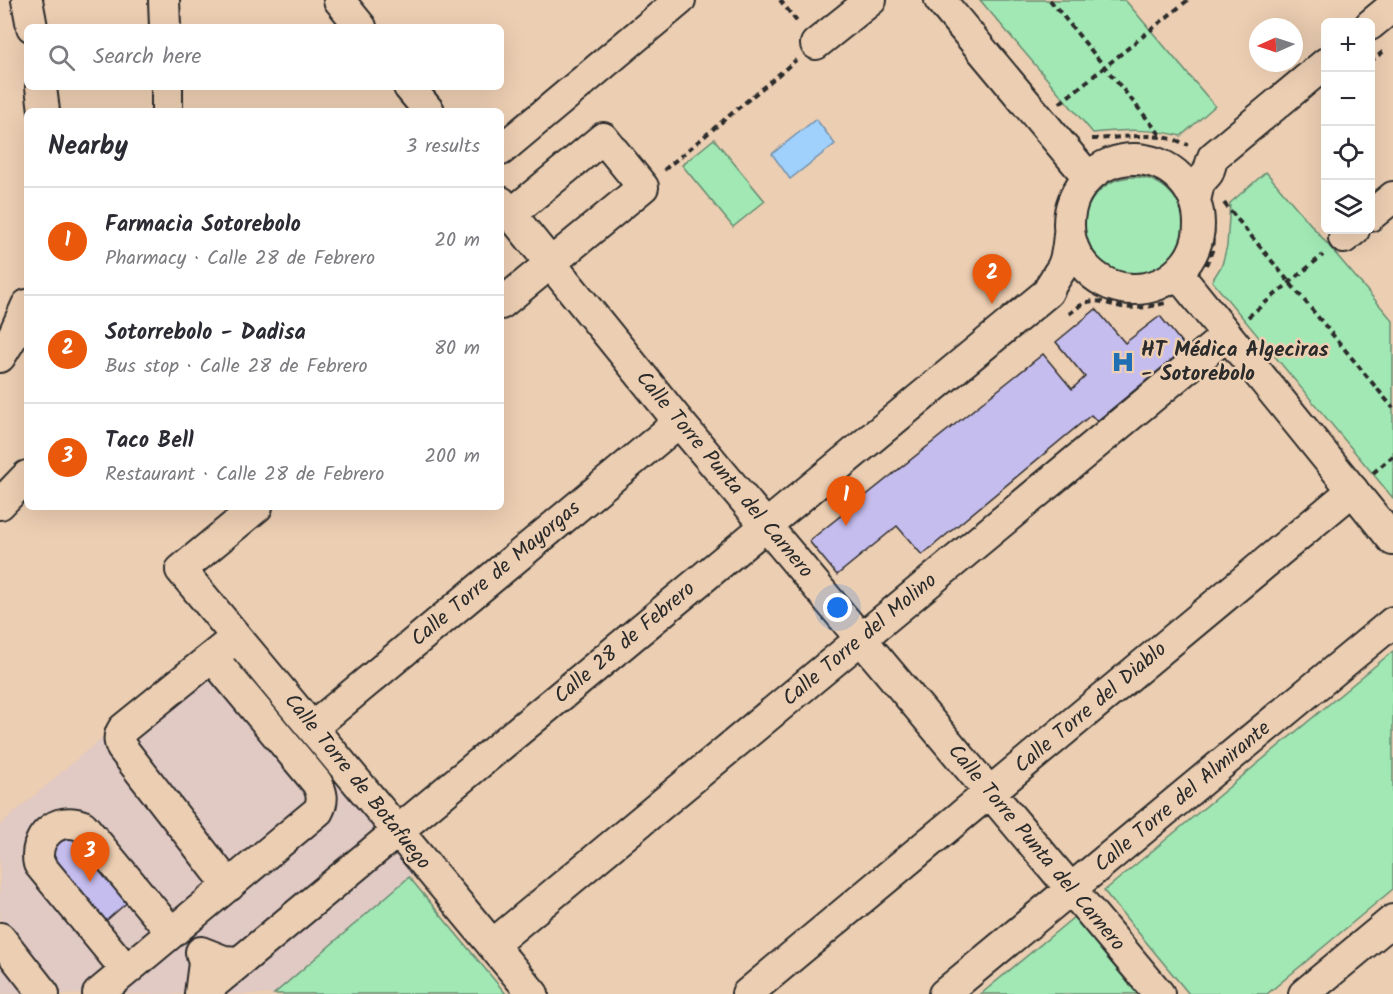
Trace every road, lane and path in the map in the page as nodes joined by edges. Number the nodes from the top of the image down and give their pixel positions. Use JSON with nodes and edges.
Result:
{"nodes":[{"id":1,"x":27,"y":0,"type":"edge"},
{"id":2,"x":164,"y":0,"type":"edge"},
{"id":3,"x":339,"y":0,"type":"edge"},
{"id":4,"x":680,"y":0,"type":"edge"},
{"id":5,"x":780,"y":0,"type":"edge"},
{"id":6,"x":871,"y":0,"type":"edge"},
{"id":7,"x":940,"y":0,"type":"edge"},
{"id":8,"x":1050,"y":0,"type":"edge"},
{"id":9,"x":1188,"y":0,"type":"edge"},
{"id":10,"x":1393,"y":6,"type":"edge"},
{"id":11,"x":1375,"y":22,"type":"edge"},
{"id":12,"x":31,"y":24,"type":"edge"},
{"id":13,"x":165,"y":24,"type":"edge"},
{"id":14,"x":359,"y":24,"type":"edge"},
{"id":15,"x":816,"y":44,"type":"junction"},
{"id":16,"x":1105,"y":67,"type":"junction"},
{"id":17,"x":1321,"y":67,"type":"edge"},
{"id":18,"x":41,"y":90,"type":"edge"},
{"id":19,"x":167,"y":90,"type":"edge"},
{"id":20,"x":412,"y":90,"type":"edge"},
{"id":21,"x":44,"y":108,"type":"edge"},
{"id":22,"x":167,"y":108,"type":"edge"},
{"id":23,"x":427,"y":108,"type":"edge"},
{"id":24,"x":1040,"y":119,"type":"junction"},
{"id":25,"x":504,"y":147,"type":"edge"},
{"id":26,"x":1164,"y":152,"type":"junction"},
{"id":27,"x":1206,"y":157,"type":"junction"},
{"id":28,"x":1080,"y":167,"type":"junction"},
{"id":29,"x":643,"y":187,"type":"junction"},
{"id":30,"x":1393,"y":197,"type":"edge"},
{"id":31,"x":1210,"y":202,"type":"junction"},
{"id":32,"x":506,"y":208,"type":"edge"},
{"id":33,"x":1375,"y":213,"type":"edge"},
{"id":34,"x":1069,"y":234,"type":"junction"},
{"id":35,"x":1349,"y":234,"type":"edge"},
{"id":36,"x":549,"y":263,"type":"junction"},
{"id":37,"x":1177,"y":273,"type":"junction"},
{"id":38,"x":1104,"y":282,"type":"junction"},
{"id":39,"x":1290,"y":283,"type":"junction"},
{"id":40,"x":1048,"y":292,"type":"junction"},
{"id":41,"x":504,"y":301,"type":"edge"},
{"id":42,"x":24,"y":312,"type":"edge"},
{"id":43,"x":1227,"y":335,"type":"junction"},
{"id":44,"x":0,"y":357,"type":"edge"},
{"id":45,"x":1393,"y":408,"type":"edge"},
{"id":46,"x":679,"y":422,"type":"junction"},
{"id":47,"x":24,"y":479,"type":"edge"},
{"id":48,"x":1353,"y":490,"type":"junction"},
{"id":49,"x":0,"y":504,"type":"edge"},
{"id":50,"x":253,"y":510,"type":"edge"},
{"id":51,"x":766,"y":526,"type":"junction"},
{"id":52,"x":1393,"y":540,"type":"edge"},
{"id":53,"x":1393,"y":622,"type":"edge"},
{"id":54,"x":237,"y":637,"type":"junction"},
{"id":55,"x":861,"y":639,"type":"junction"},
{"id":56,"x":212,"y":657,"type":"junction"},
{"id":57,"x":313,"y":727,"type":"junction"},
{"id":58,"x":989,"y":792,"type":"junction"},
{"id":59,"x":397,"y":831,"type":"junction"},
{"id":60,"x":229,"y":886,"type":"junction"},
{"id":61,"x":1070,"y":890,"type":"junction"},
{"id":62,"x":1393,"y":920,"type":"edge"},
{"id":63,"x":175,"y":929,"type":"junction"},
{"id":64,"x":0,"y":938,"type":"edge"},
{"id":65,"x":492,"y":945,"type":"junction"},
{"id":66,"x":201,"y":952,"type":"junction"},
{"id":67,"x":239,"y":962,"type":"junction"},
{"id":68,"x":126,"y":970,"type":"junction"},
{"id":69,"x":44,"y":994,"type":"edge"},
{"id":70,"x":98,"y":994,"type":"edge"},
{"id":71,"x":201,"y":994,"type":"edge"},
{"id":72,"x":532,"y":994,"type":"edge"},
{"id":73,"x":747,"y":994,"type":"edge"},
{"id":74,"x":944,"y":994,"type":"edge"},
{"id":75,"x":1160,"y":994,"type":"edge"},
{"id":76,"x":1304,"y":994,"type":"edge"}],
"edges":[{"from":1,"to":12,"type":"street"},
{"from":2,"to":13,"type":"street"},
{"from":3,"to":14,"type":"street"},
{"from":4,"to":25,"type":"street"},
{"from":5,"to":15,"type":"path"},
{"from":6,"to":15,"type":"street"},
{"from":7,"to":24,"type":"street"},
{"from":8,"to":16,"type":"path"},
{"from":9,"to":16,"type":"path"},
{"from":10,"to":11,"type":"street"},
{"from":15,"to":29,"type":"path"},
{"from":16,"to":24,"type":"path"},
{"from":16,"to":26,"type":"path"},
{"from":17,"to":27,"type":"street"},
{"from":18,"to":21,"type":"street"},
{"from":19,"to":22,"type":"street"},
{"from":20,"to":23,"type":"street"},
{"from":24,"to":28,"type":"street"},
{"from":26,"to":27,"type":"path"},
{"from":26,"to":27,"type":"street"},
{"from":26,"to":28,"type":"street"},
{"from":26,"to":28,"type":"path"},
{"from":26,"to":31,"type":"street"},
{"from":27,"to":31,"type":"street"},
{"from":28,"to":34,"type":"street"},
{"from":29,"to":32,"type":"street"},
{"from":29,"to":36,"type":"street"},
{"from":30,"to":33,"type":"street"},
{"from":31,"to":37,"type":"street"},
{"from":31,"to":39,"type":"path"},
{"from":32,"to":36,"type":"street","name":"Calle Torre Punta del Carnero"},
{"from":34,"to":38,"type":"street"},
{"from":34,"to":40,"type":"street","name":"Calle 28 de Febrero"},
{"from":35,"to":39,"type":"path"},
{"from":36,"to":41,"type":"street"},
{"from":36,"to":46,"type":"street","name":"Calle Torre Punta del Carnero"},
{"from":37,"to":38,"type":"street"},
{"from":37,"to":43,"type":"street"},
{"from":38,"to":40,"type":"street","name":"Calle 28 de Febrero"},
{"from":39,"to":43,"type":"path"},
{"from":39,"to":45,"type":"path"},
{"from":40,"to":51,"type":"street","name":"Calle 28 de Febrero"},
{"from":42,"to":44,"type":"street"},
{"from":43,"to":48,"type":"street"},
{"from":43,"to":55,"type":"street","name":"Calle Torre del Molino"},
{"from":46,"to":51,"type":"street","name":"Calle Torre Punta del Carnero"},
{"from":46,"to":57,"type":"street","name":"Calle Torre de Mayorgas"},
{"from":47,"to":49,"type":"street"},
{"from":48,"to":52,"type":"street"},
{"from":48,"to":58,"type":"street","name":"Calle Torre del Diablo"},
{"from":50,"to":54,"type":"street","name":"Calle Torre de Botafuego"},
{"from":51,"to":55,"type":"street","name":"Calle Torre Punta del Carnero"},
{"from":51,"to":59,"type":"street","name":"Calle 28 de Febrero"},
{"from":53,"to":61,"type":"street","name":"Calle Torre del Almirante"},
{"from":54,"to":56,"type":"street"},
{"from":54,"to":57,"type":"street","name":"Calle Torre de Botafuego"},
{"from":55,"to":58,"type":"street","name":"Calle Torre Punta del Carnero"},
{"from":55,"to":65,"type":"street","name":"Calle Torre del Molino"},
{"from":56,"to":60,"type":"street"},
{"from":56,"to":60,"type":"street"},
{"from":57,"to":59,"type":"street","name":"Calle Torre de Botafuego"},
{"from":58,"to":61,"type":"street","name":"Calle Torre Punta del Carnero"},
{"from":58,"to":73,"type":"street","name":"Calle Torre del Diablo"},
{"from":59,"to":65,"type":"street","name":"Calle Torre de Botafuego"},
{"from":59,"to":67,"type":"street","name":"Calle 28 de Febrero"},
{"from":60,"to":63,"type":"street"},
{"from":61,"to":74,"type":"street","name":"Calle Torre del Almirante"},
{"from":61,"to":75,"type":"street","name":"Calle Torre Punta del Carnero"},
{"from":62,"to":76,"type":"street"},
{"from":63,"to":66,"type":"street"},
{"from":63,"to":68,"type":"street"},
{"from":63,"to":68,"type":"street"},
{"from":64,"to":69,"type":"street"},
{"from":65,"to":72,"type":"street","name":"Calle Torre de Botafuego"},
{"from":66,"to":67,"type":"street"},
{"from":66,"to":71,"type":"street"},
{"from":67,"to":71,"type":"street","name":"Calle 28 de Febrero"},
{"from":68,"to":70,"type":"street"}]}
